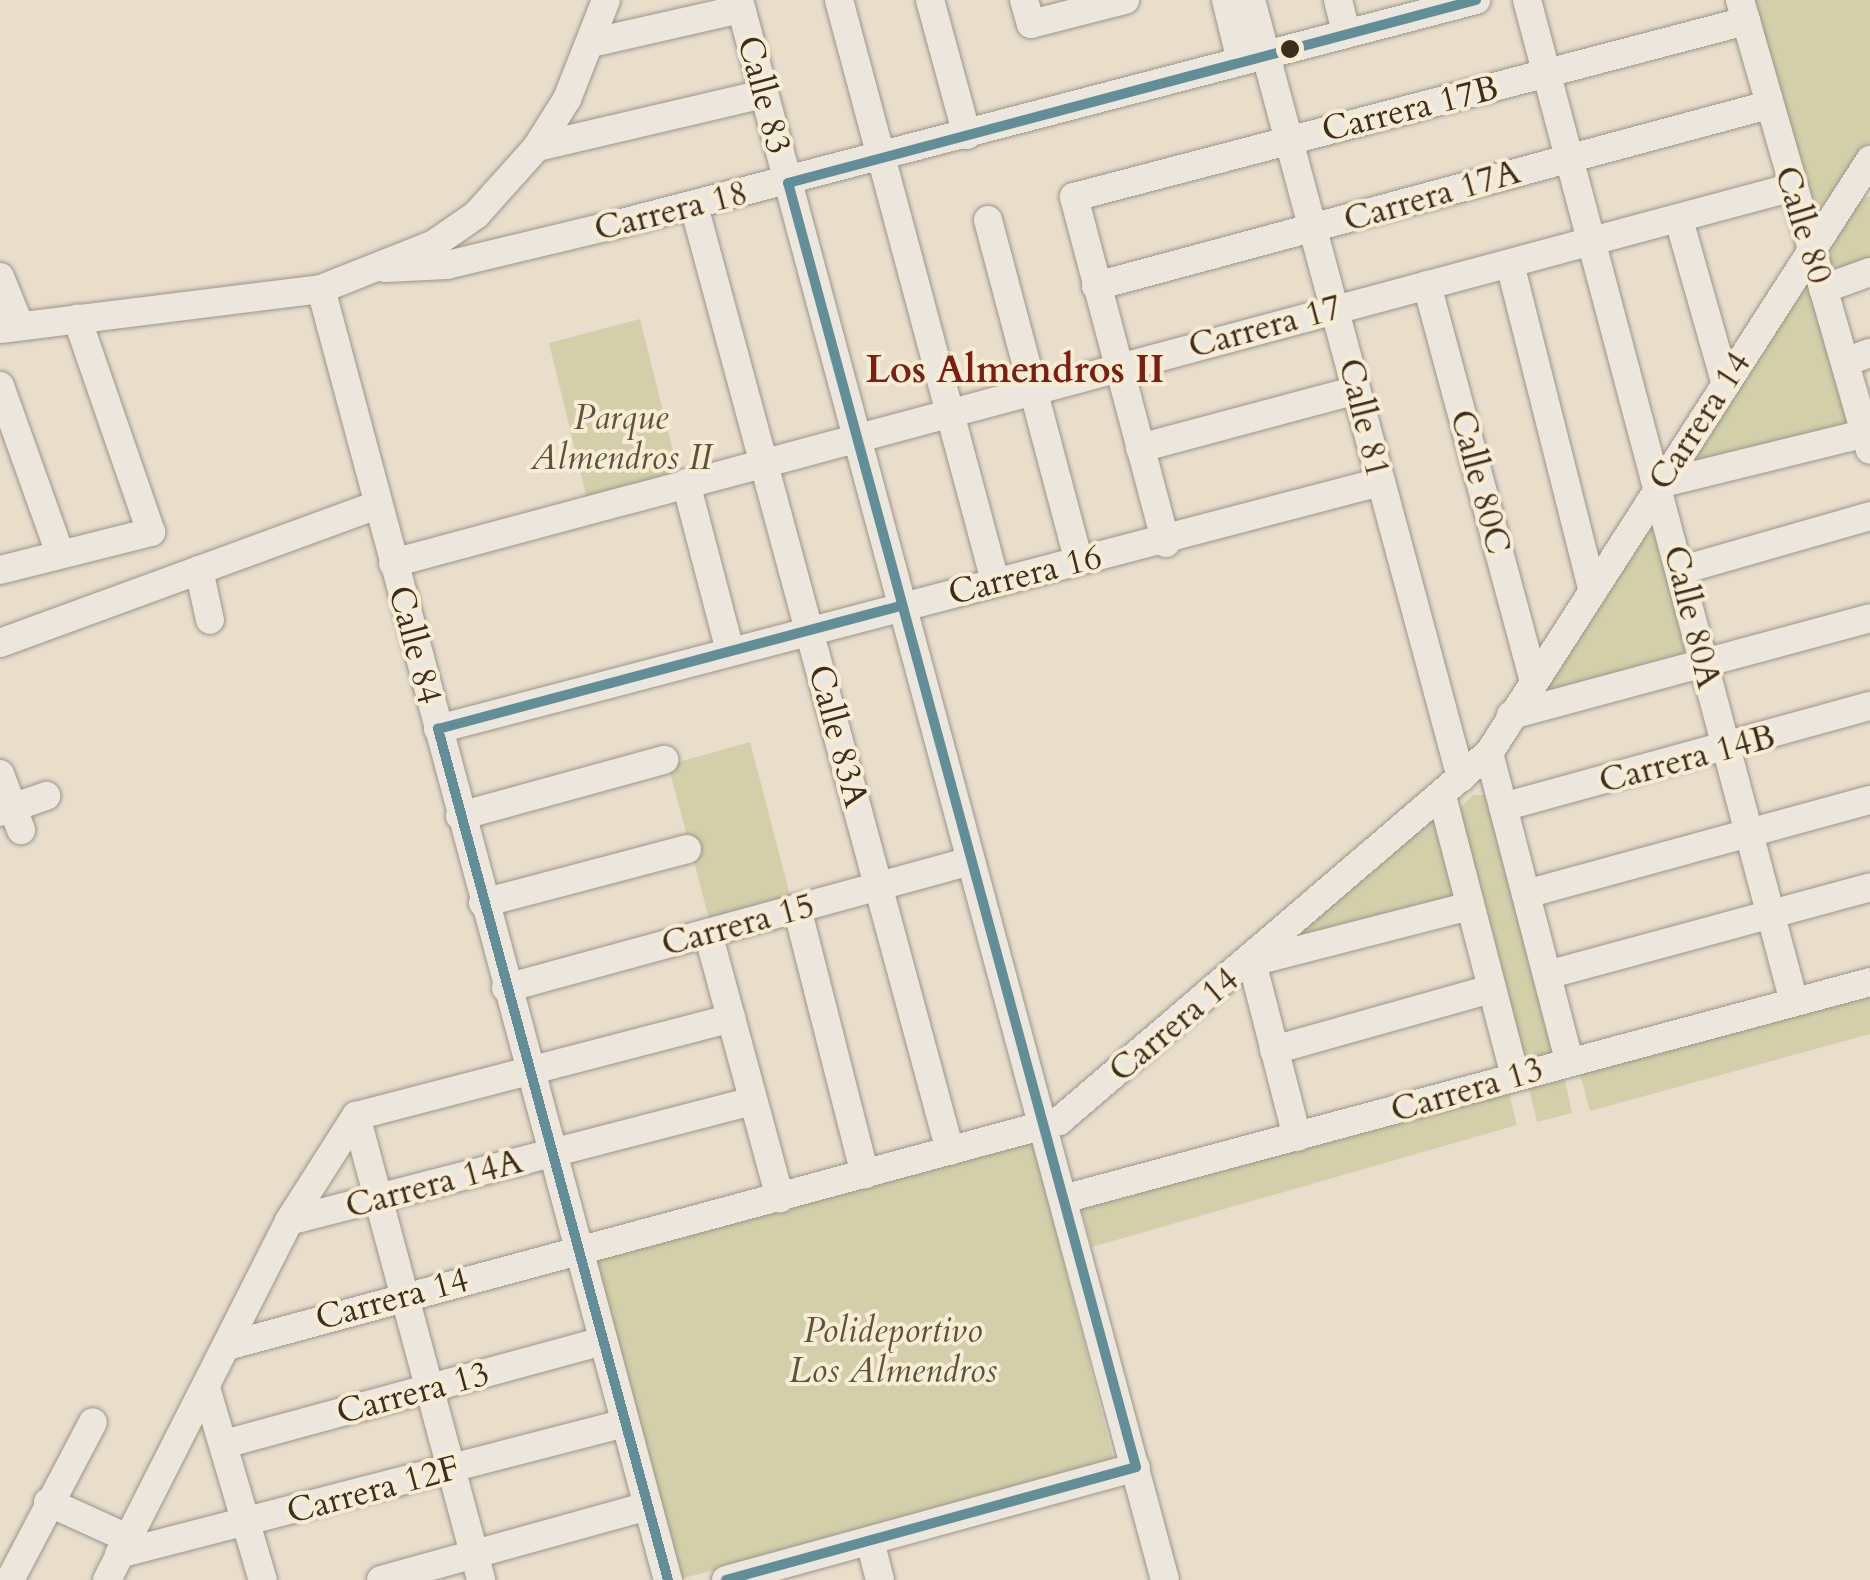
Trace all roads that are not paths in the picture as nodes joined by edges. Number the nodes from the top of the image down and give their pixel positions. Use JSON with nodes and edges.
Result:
{"nodes":[{"id":1,"x":606,"y":0,"type":"edge"},
{"id":2,"x":840,"y":0,"type":"edge"},
{"id":3,"x":930,"y":0,"type":"edge"},
{"id":4,"x":1125,"y":0,"type":"edge"},
{"id":5,"x":1226,"y":0,"type":"edge"},
{"id":6,"x":1251,"y":0,"type":"edge"},
{"id":7,"x":1338,"y":0,"type":"edge"},
{"id":8,"x":1476,"y":0,"type":"edge"},
{"id":9,"x":1528,"y":0,"type":"edge"},
{"id":10,"x":740,"y":4,"type":"edge"},
{"id":11,"x":1432,"y":6,"type":"edge"},
{"id":12,"x":1743,"y":11,"type":"edge"},
{"id":13,"x":1027,"y":12,"type":"edge"},
{"id":14,"x":1346,"y":33,"type":"junction"},
{"id":15,"x":591,"y":43,"type":"junction"},
{"id":16,"x":1254,"y":57,"type":"junction"},
{"id":17,"x":1547,"y":74,"type":"junction"},
{"id":18,"x":763,"y":94,"type":"junction"},
{"id":19,"x":1768,"y":105,"type":"junction"},
{"id":20,"x":967,"y":134,"type":"junction"},
{"id":21,"x":1293,"y":138,"type":"junction"},
{"id":22,"x":537,"y":147,"type":"junction"},
{"id":23,"x":881,"y":158,"type":"junction"},
{"id":24,"x":1571,"y":158,"type":"junction"},
{"id":25,"x":1870,"y":160,"type":"edge"},
{"id":26,"x":788,"y":183,"type":"junction"},
{"id":27,"x":1790,"y":188,"type":"junction"},
{"id":28,"x":1870,"y":190,"type":"edge"},
{"id":29,"x":1842,"y":200,"type":"junction"},
{"id":30,"x":694,"y":206,"type":"junction"},
{"id":31,"x":988,"y":220,"type":"dead end"},
{"id":32,"x":1679,"y":220,"type":"junction"},
{"id":33,"x":1316,"y":229,"type":"junction"},
{"id":34,"x":1595,"y":241,"type":"junction"},
{"id":35,"x":1811,"y":252,"type":"junction"},
{"id":36,"x":1510,"y":264,"type":"junction"},
{"id":37,"x":384,"y":268,"type":"junction"},
{"id":38,"x":1870,"y":272,"type":"edge"},
{"id":39,"x":0,"y":277,"type":"edge"},
{"id":40,"x":1427,"y":285,"type":"junction"},
{"id":41,"x":1096,"y":286,"type":"junction"},
{"id":42,"x":321,"y":289,"type":"junction"},
{"id":43,"x":1823,"y":289,"type":"junction"},
{"id":44,"x":1338,"y":308,"type":"junction"},
{"id":45,"x":77,"y":318,"type":"junction"},
{"id":46,"x":10,"y":328,"type":"edge"},
{"id":47,"x":1858,"y":358,"type":"edge"},
{"id":48,"x":1117,"y":367,"type":"junction"},
{"id":49,"x":1724,"y":380,"type":"junction"},
{"id":50,"x":0,"y":386,"type":"edge"},
{"id":51,"x":1031,"y":390,"type":"junction"},
{"id":52,"x":1356,"y":390,"type":"junction"},
{"id":53,"x":948,"y":412,"type":"junction"},
{"id":54,"x":855,"y":437,"type":"junction"},
{"id":55,"x":1869,"y":438,"type":"edge"},
{"id":56,"x":1140,"y":448,"type":"junction"},
{"id":57,"x":764,"y":461,"type":"junction"},
{"id":58,"x":686,"y":482,"type":"junction"},
{"id":59,"x":1380,"y":482,"type":"junction"},
{"id":60,"x":1659,"y":484,"type":"junction"},
{"id":61,"x":377,"y":505,"type":"junction"},
{"id":62,"x":1870,"y":516,"type":"edge"},
{"id":63,"x":1166,"y":543,"type":"junction"},
{"id":64,"x":60,"y":554,"type":"junction"},
{"id":65,"x":1078,"y":560,"type":"junction"},
{"id":66,"x":393,"y":563,"type":"junction"},
{"id":67,"x":0,"y":570,"type":"edge"},
{"id":68,"x":199,"y":570,"type":"junction"},
{"id":69,"x":1682,"y":570,"type":"junction"},
{"id":70,"x":995,"y":582,"type":"junction"},
{"id":71,"x":1591,"y":586,"type":"junction"},
{"id":72,"x":901,"y":606,"type":"junction"},
{"id":73,"x":1870,"y":618,"type":"edge"},
{"id":74,"x":210,"y":620,"type":"dead end"},
{"id":75,"x":811,"y":630,"type":"junction"},
{"id":76,"x":0,"y":643,"type":"edge"},
{"id":77,"x":730,"y":651,"type":"junction"},
{"id":78,"x":1704,"y":663,"type":"junction"},
{"id":79,"x":1534,"y":679,"type":"junction"},
{"id":80,"x":1870,"y":706,"type":"edge"},
{"id":81,"x":1511,"y":715,"type":"junction"},
{"id":82,"x":438,"y":728,"type":"junction"},
{"id":83,"x":1724,"y":750,"type":"junction"},
{"id":84,"x":1489,"y":754,"type":"junction"},
{"id":85,"x":664,"y":760,"type":"dead end"},
{"id":86,"x":0,"y":774,"type":"edge"},
{"id":87,"x":1451,"y":787,"type":"junction"},
{"id":88,"x":46,"y":796,"type":"dead end"},
{"id":89,"x":1870,"y":800,"type":"edge"},
{"id":90,"x":1504,"y":807,"type":"junction"},
{"id":91,"x":460,"y":816,"type":"junction"},
{"id":92,"x":12,"y":817,"type":"edge"},
{"id":93,"x":1747,"y":834,"type":"junction"},
{"id":94,"x":687,"y":849,"type":"dead end"},
{"id":95,"x":970,"y":861,"type":"junction"},
{"id":96,"x":878,"y":886,"type":"junction"},
{"id":97,"x":1870,"y":887,"type":"edge"},
{"id":98,"x":1526,"y":894,"type":"junction"},
{"id":99,"x":484,"y":903,"type":"junction"},
{"id":100,"x":1470,"y":906,"type":"junction"},
{"id":101,"x":796,"y":908,"type":"junction"},
{"id":102,"x":1771,"y":918,"type":"junction"},
{"id":103,"x":708,"y":933,"type":"junction"},
{"id":104,"x":1252,"y":962,"type":"junction"},
{"id":105,"x":1547,"y":975,"type":"junction"},
{"id":106,"x":1870,"y":982,"type":"edge"},
{"id":107,"x":506,"y":988,"type":"junction"},
{"id":108,"x":1491,"y":989,"type":"junction"},
{"id":109,"x":1794,"y":1002,"type":"junction"},
{"id":110,"x":731,"y":1018,"type":"junction"},
{"id":111,"x":1274,"y":1050,"type":"junction"},
{"id":112,"x":1569,"y":1061,"type":"junction"},
{"id":113,"x":529,"y":1073,"type":"junction"},
{"id":114,"x":1515,"y":1076,"type":"junction"},
{"id":115,"x":753,"y":1100,"type":"junction"},
{"id":116,"x":356,"y":1116,"type":"junction"},
{"id":117,"x":1044,"y":1126,"type":"junction"},
{"id":118,"x":1298,"y":1137,"type":"junction"},
{"id":119,"x":950,"y":1151,"type":"junction"},
{"id":120,"x":552,"y":1153,"type":"junction"},
{"id":121,"x":865,"y":1174,"type":"junction"},
{"id":122,"x":780,"y":1198,"type":"junction"},
{"id":123,"x":1064,"y":1199,"type":"junction"},
{"id":124,"x":380,"y":1200,"type":"junction"},
{"id":125,"x":289,"y":1221,"type":"junction"},
{"id":126,"x":576,"y":1251,"type":"junction"},
{"id":127,"x":405,"y":1294,"type":"junction"},
{"id":128,"x":603,"y":1341,"type":"junction"},
{"id":129,"x":227,"y":1346,"type":"junction"},
{"id":130,"x":206,"y":1388,"type":"junction"},
{"id":131,"x":431,"y":1388,"type":"junction"},
{"id":132,"x":93,"y":1422,"type":"dead end"},
{"id":133,"x":625,"y":1423,"type":"junction"},
{"id":134,"x":224,"y":1444,"type":"junction"},
{"id":135,"x":452,"y":1468,"type":"junction"},
{"id":136,"x":1136,"y":1468,"type":"junction"},
{"id":137,"x":48,"y":1502,"type":"junction"},
{"id":138,"x":648,"y":1506,"type":"junction"},
{"id":139,"x":246,"y":1524,"type":"junction"},
{"id":140,"x":870,"y":1541,"type":"junction"},
{"id":141,"x":123,"y":1546,"type":"junction"},
{"id":142,"x":477,"y":1567,"type":"edge"},
{"id":143,"x":10,"y":1580,"type":"edge"},
{"id":144,"x":107,"y":1580,"type":"edge"},
{"id":145,"x":262,"y":1580,"type":"edge"},
{"id":146,"x":382,"y":1580,"type":"edge"},
{"id":147,"x":668,"y":1580,"type":"edge"},
{"id":148,"x":726,"y":1580,"type":"edge"},
{"id":149,"x":880,"y":1580,"type":"edge"},
{"id":150,"x":1165,"y":1580,"type":"edge"}],
"edges":[{"from":1,"to":15,"type":"street"},
{"from":2,"to":23,"type":"street"},
{"from":3,"to":20,"type":"street"},
{"from":4,"to":13,"type":"street"},
{"from":5,"to":16,"type":"street","name":"Calle 81"},
{"from":6,"to":16,"type":"street","name":"Calle 81"},
{"from":7,"to":14,"type":"street"},
{"from":8,"to":11,"type":"street","name":"Carrera 18"},
{"from":9,"to":17,"type":"street","name":"Calle 80A"},
{"from":10,"to":15,"type":"street"},
{"from":10,"to":18,"type":"street","name":"Calle 83"},
{"from":11,"to":14,"type":"street","name":"Carrera 18"},
{"from":12,"to":17,"type":"street","name":"Carrera 17B"},
{"from":12,"to":19,"type":"street","name":"Calle 80"},
{"from":14,"to":16,"type":"street","name":"Carrera 18"},
{"from":15,"to":22,"type":"street"},
{"from":16,"to":20,"type":"street","name":"Carrera 18"},
{"from":16,"to":21,"type":"street","name":"Calle 81"},
{"from":17,"to":21,"type":"street","name":"Carrera 17B"},
{"from":17,"to":24,"type":"street","name":"Calle 80A"},
{"from":18,"to":22,"type":"street"},
{"from":18,"to":26,"type":"street","name":"Calle 83"},
{"from":19,"to":24,"type":"street","name":"Carrera 17A"},
{"from":19,"to":27,"type":"street","name":"Calle 80"},
{"from":20,"to":23,"type":"street","name":"Carrera 18"},
{"from":21,"to":33,"type":"street","name":"Calle 81"},
{"from":21,"to":41,"type":"street","name":"Carrera 17B"},
{"from":22,"to":37,"type":"street"},
{"from":23,"to":26,"type":"street","name":"Carrera 18"},
{"from":23,"to":53,"type":"street"},
{"from":24,"to":33,"type":"street","name":"Carrera 17A"},
{"from":24,"to":34,"type":"street","name":"Calle 80A"},
{"from":25,"to":29,"type":"street","name":"Carrera 14"},
{"from":26,"to":30,"type":"street","name":"Carrera 18"},
{"from":26,"to":54,"type":"street","name":"Calle 83"},
{"from":27,"to":32,"type":"street","name":"Carrera 17"},
{"from":27,"to":35,"type":"street","name":"Calle 80"},
{"from":28,"to":29,"type":"street"},
{"from":29,"to":35,"type":"street","name":"Carrera 14"},
{"from":30,"to":37,"type":"street","name":"Carrera 18"},
{"from":30,"to":57,"type":"street","name":"Calle 83A"},
{"from":31,"to":51,"type":"street"},
{"from":32,"to":34,"type":"street","name":"Carrera 17"},
{"from":32,"to":49,"type":"street"},
{"from":33,"to":41,"type":"street","name":"Carrera 17A"},
{"from":33,"to":44,"type":"street","name":"Calle 81"},
{"from":34,"to":36,"type":"street","name":"Carrera 17"},
{"from":34,"to":60,"type":"street","name":"Calle 80A"},
{"from":35,"to":43,"type":"street","name":"Calle 80"},
{"from":35,"to":49,"type":"street","name":"Carrera 14"},
{"from":36,"to":40,"type":"street","name":"Carrera 17"},
{"from":36,"to":71,"type":"street"},
{"from":37,"to":42,"type":"street"},
{"from":38,"to":43,"type":"street"},
{"from":39,"to":46,"type":"street"},
{"from":40,"to":44,"type":"street","name":"Carrera 17"},
{"from":40,"to":79,"type":"street","name":"Calle 80C"},
{"from":41,"to":48,"type":"street"},
{"from":42,"to":45,"type":"street"},
{"from":42,"to":61,"type":"street","name":"Calle 84"},
{"from":43,"to":47,"type":"street","name":"Calle 80"},
{"from":44,"to":48,"type":"street","name":"Carrera 17"},
{"from":44,"to":52,"type":"street","name":"Calle 81"},
{"from":45,"to":46,"type":"street"},
{"from":45,"to":64,"type":"street"},
{"from":47,"to":55,"type":"street","name":"Calle 80"},
{"from":48,"to":51,"type":"street","name":"Carrera 17"},
{"from":48,"to":56,"type":"street"},
{"from":49,"to":60,"type":"street","name":"Carrera 14"},
{"from":50,"to":64,"type":"street"},
{"from":51,"to":53,"type":"street","name":"Carrera 17"},
{"from":51,"to":65,"type":"street"},
{"from":52,"to":56,"type":"street"},
{"from":52,"to":59,"type":"street","name":"Calle 81"},
{"from":53,"to":54,"type":"street","name":"Carrera 17"},
{"from":53,"to":70,"type":"street"},
{"from":54,"to":57,"type":"street","name":"Carrera 17"},
{"from":54,"to":72,"type":"street","name":"Calle 83"},
{"from":55,"to":60,"type":"street"},
{"from":56,"to":63,"type":"street"},
{"from":57,"to":58,"type":"street","name":"Carrera 17"},
{"from":57,"to":75,"type":"street","name":"Calle 83A"},
{"from":58,"to":66,"type":"street","name":"Carrera 17"},
{"from":58,"to":77,"type":"street"},
{"from":59,"to":63,"type":"street","name":"Carrera 16"},
{"from":59,"to":87,"type":"street","name":"Calle 81"},
{"from":60,"to":69,"type":"street","name":"Calle 80A"},
{"from":60,"to":71,"type":"street","name":"Carrera 14"},
{"from":61,"to":66,"type":"street","name":"Calle 84"},
{"from":61,"to":68,"type":"street"},
{"from":62,"to":69,"type":"street"},
{"from":63,"to":65,"type":"street","name":"Carrera 16"},
{"from":64,"to":67,"type":"street"},
{"from":65,"to":70,"type":"street","name":"Carrera 16"},
{"from":66,"to":82,"type":"street","name":"Calle 84"},
{"from":68,"to":74,"type":"street"},
{"from":68,"to":76,"type":"street"},
{"from":69,"to":78,"type":"street","name":"Calle 80A"},
{"from":70,"to":72,"type":"street","name":"Carrera 16"},
{"from":71,"to":79,"type":"street","name":"Carrera 14"},
{"from":72,"to":75,"type":"street","name":"Carrera 16"},
{"from":72,"to":95,"type":"street","name":"Calle 83"},
{"from":73,"to":78,"type":"street"},
{"from":75,"to":77,"type":"street","name":"Carrera 16"},
{"from":75,"to":96,"type":"street","name":"Calle 83A"},
{"from":77,"to":82,"type":"street","name":"Carrera 16"},
{"from":78,"to":81,"type":"street"},
{"from":78,"to":83,"type":"street","name":"Calle 80A"},
{"from":79,"to":81,"type":"street","name":"Carrera 14"},
{"from":80,"to":83,"type":"street","name":"Carrera 14B"},
{"from":81,"to":84,"type":"street","name":"Carrera 14"},
{"from":82,"to":91,"type":"street","name":"Calle 84"},
{"from":83,"to":90,"type":"street","name":"Carrera 14B"},
{"from":83,"to":93,"type":"street","name":"Calle 80A"},
{"from":84,"to":87,"type":"street","name":"Carrera 14"},
{"from":84,"to":90,"type":"street"},
{"from":85,"to":91,"type":"street"},
{"from":86,"to":92,"type":"street"},
{"from":87,"to":100,"type":"street","name":"Calle 81"},
{"from":87,"to":104,"type":"street","name":"Carrera 14"},
{"from":88,"to":92,"type":"street"},
{"from":89,"to":93,"type":"street"},
{"from":90,"to":98,"type":"street"},
{"from":91,"to":99,"type":"street","name":"Calle 84"},
{"from":93,"to":98,"type":"street"},
{"from":93,"to":102,"type":"street","name":"Calle 80A"},
{"from":94,"to":99,"type":"street"},
{"from":95,"to":96,"type":"street","name":"Carrera 15"},
{"from":95,"to":117,"type":"street","name":"Calle 83"},
{"from":96,"to":101,"type":"street","name":"Carrera 15"},
{"from":96,"to":119,"type":"street","name":"Calle 83A"},
{"from":97,"to":102,"type":"street"},
{"from":98,"to":105,"type":"street"},
{"from":99,"to":107,"type":"street","name":"Calle 84"},
{"from":100,"to":104,"type":"street"},
{"from":100,"to":108,"type":"street","name":"Calle 81"},
{"from":101,"to":103,"type":"street","name":"Carrera 15"},
{"from":101,"to":121,"type":"street"},
{"from":102,"to":105,"type":"street"},
{"from":102,"to":109,"type":"street","name":"Calle 80A"},
{"from":103,"to":107,"type":"street","name":"Carrera 15"},
{"from":103,"to":110,"type":"street"},
{"from":104,"to":111,"type":"street"},
{"from":104,"to":117,"type":"street","name":"Carrera 14"},
{"from":105,"to":112,"type":"street"},
{"from":106,"to":109,"type":"street","name":"Carrera 13"},
{"from":107,"to":113,"type":"street","name":"Calle 84"},
{"from":108,"to":111,"type":"street"},
{"from":108,"to":114,"type":"street","name":"Calle 81"},
{"from":109,"to":112,"type":"street","name":"Carrera 13"},
{"from":110,"to":113,"type":"street"},
{"from":110,"to":115,"type":"street"},
{"from":111,"to":118,"type":"street"},
{"from":112,"to":114,"type":"street","name":"Carrera 13"},
{"from":113,"to":116,"type":"street"},
{"from":113,"to":120,"type":"street","name":"Calle 84"},
{"from":114,"to":118,"type":"street","name":"Carrera 13"},
{"from":115,"to":120,"type":"street","name":"Carrera 14A"},
{"from":115,"to":122,"type":"street"},
{"from":116,"to":124,"type":"street"},
{"from":116,"to":125,"type":"street"},
{"from":117,"to":119,"type":"street","name":"Carrera 14"},
{"from":117,"to":123,"type":"street","name":"Calle 83"},
{"from":118,"to":123,"type":"street","name":"Carrera 13"},
{"from":119,"to":121,"type":"street","name":"Carrera 14"},
{"from":120,"to":124,"type":"street","name":"Carrera 14A"},
{"from":120,"to":126,"type":"street","name":"Calle 84"},
{"from":121,"to":122,"type":"street","name":"Carrera 14"},
{"from":122,"to":126,"type":"street","name":"Carrera 14"},
{"from":123,"to":136,"type":"street","name":"Calle 83"},
{"from":124,"to":125,"type":"street","name":"Carrera 14A"},
{"from":124,"to":127,"type":"street"},
{"from":125,"to":129,"type":"street"},
{"from":126,"to":127,"type":"street","name":"Carrera 14"},
{"from":126,"to":128,"type":"street","name":"Calle 84"},
{"from":127,"to":129,"type":"street","name":"Carrera 14"},
{"from":127,"to":131,"type":"street"},
{"from":128,"to":131,"type":"street","name":"Carrera 13"},
{"from":128,"to":133,"type":"street","name":"Calle 84"},
{"from":129,"to":130,"type":"street"},
{"from":130,"to":134,"type":"street"},
{"from":130,"to":141,"type":"street"},
{"from":131,"to":134,"type":"street","name":"Carrera 13"},
{"from":131,"to":135,"type":"street"},
{"from":132,"to":137,"type":"street"},
{"from":133,"to":135,"type":"street","name":"Carrera 12F"},
{"from":133,"to":138,"type":"street","name":"Calle 84"},
{"from":134,"to":139,"type":"street"},
{"from":135,"to":139,"type":"street","name":"Carrera 12F"},
{"from":135,"to":142,"type":"street"},
{"from":136,"to":140,"type":"street"},
{"from":136,"to":150,"type":"street","name":"Calle 83"},
{"from":137,"to":141,"type":"street"},
{"from":137,"to":143,"type":"street"},
{"from":138,"to":142,"type":"street"},
{"from":138,"to":147,"type":"street","name":"Calle 84"},
{"from":139,"to":141,"type":"street","name":"Carrera 12F"},
{"from":139,"to":145,"type":"street"},
{"from":140,"to":148,"type":"street"},
{"from":140,"to":149,"type":"street"},
{"from":141,"to":144,"type":"street"},
{"from":142,"to":146,"type":"street"}]}
